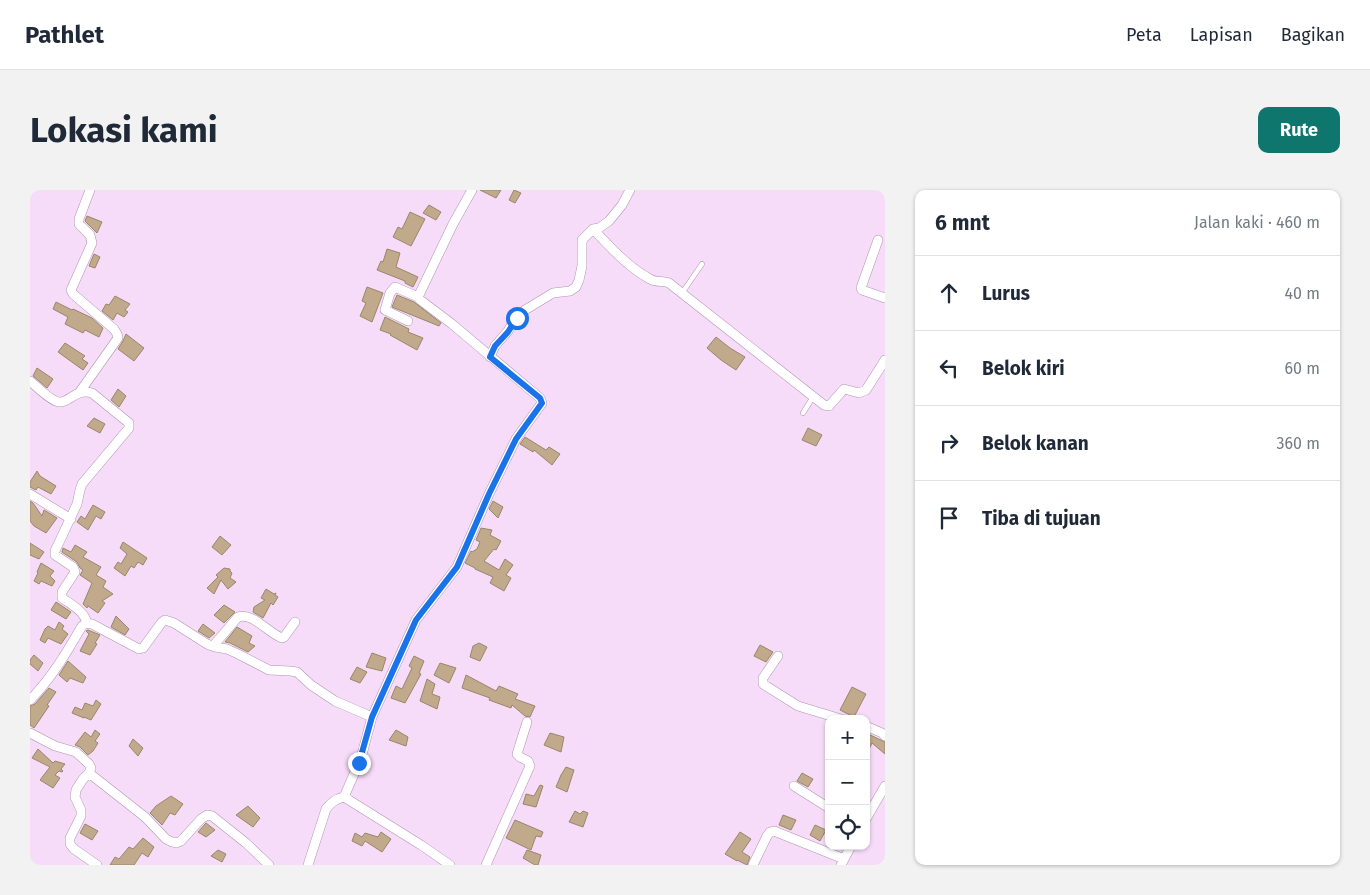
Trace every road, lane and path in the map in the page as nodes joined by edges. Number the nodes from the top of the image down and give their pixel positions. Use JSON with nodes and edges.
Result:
{"nodes":[{"id":1,"x":90,"y":190,"type":"edge"},
{"id":2,"x":472,"y":190,"type":"edge"},
{"id":3,"x":630,"y":190,"type":"edge"},
{"id":4,"x":593,"y":229,"type":"junction"},
{"id":5,"x":878,"y":240,"type":"dead end"},
{"id":6,"x":702,"y":264,"type":"dead end"},
{"id":7,"x":682,"y":293,"type":"junction"},
{"id":8,"x":418,"y":297,"type":"junction"},
{"id":9,"x":885,"y":298,"type":"edge"},
{"id":10,"x":408,"y":321,"type":"dead end"},
{"id":11,"x":490,"y":357,"type":"junction"},
{"id":12,"x":885,"y":360,"type":"edge"},
{"id":13,"x":30,"y":381,"type":"edge"},
{"id":14,"x":79,"y":393,"type":"junction"},
{"id":15,"x":813,"y":398,"type":"junction"},
{"id":16,"x":803,"y":413,"type":"dead end"},
{"id":17,"x":30,"y":494,"type":"edge"},
{"id":18,"x":71,"y":519,"type":"junction"},
{"id":19,"x":295,"y":622,"type":"dead end"},
{"id":20,"x":87,"y":623,"type":"junction"},
{"id":21,"x":213,"y":646,"type":"junction"},
{"id":22,"x":778,"y":656,"type":"dead end"},
{"id":23,"x":30,"y":700,"type":"edge"},
{"id":24,"x":828,"y":715,"type":"edge"},
{"id":25,"x":372,"y":717,"type":"junction"},
{"id":26,"x":527,"y":722,"type":"dead end"},
{"id":27,"x":870,"y":727,"type":"edge"},
{"id":28,"x":884,"y":732,"type":"edge"},
{"id":29,"x":30,"y":733,"type":"edge"},
{"id":30,"x":89,"y":773,"type":"junction"},
{"id":31,"x":794,"y":786,"type":"dead end"},
{"id":32,"x":885,"y":786,"type":"edge"},
{"id":33,"x":344,"y":797,"type":"junction"},
{"id":34,"x":825,"y":805,"type":"edge"},
{"id":35,"x":870,"y":812,"type":"edge"},
{"id":36,"x":849,"y":850,"type":"edge"},
{"id":37,"x":843,"y":862,"type":"edge"},
{"id":38,"x":97,"y":865,"type":"edge"},
{"id":39,"x":269,"y":865,"type":"edge"},
{"id":40,"x":308,"y":865,"type":"edge"},
{"id":41,"x":450,"y":865,"type":"edge"},
{"id":42,"x":486,"y":865,"type":"edge"},
{"id":43,"x":753,"y":865,"type":"edge"}],
"edges":[{"from":1,"to":14,"type":"street"},
{"from":2,"to":8,"type":"street"},
{"from":3,"to":4,"type":"street"},
{"from":4,"to":7,"type":"street"},
{"from":4,"to":11,"type":"street"},
{"from":5,"to":9,"type":"street"},
{"from":6,"to":7,"type":"lane"},
{"from":7,"to":15,"type":"street"},
{"from":8,"to":10,"type":"street"},
{"from":8,"to":11,"type":"street"},
{"from":11,"to":25,"type":"street"},
{"from":12,"to":15,"type":"street"},
{"from":13,"to":14,"type":"street"},
{"from":14,"to":18,"type":"street"},
{"from":15,"to":16,"type":"lane"},
{"from":17,"to":18,"type":"street"},
{"from":18,"to":20,"type":"street"},
{"from":19,"to":21,"type":"street"},
{"from":20,"to":21,"type":"street"},
{"from":20,"to":23,"type":"street"},
{"from":21,"to":25,"type":"street"},
{"from":22,"to":24,"type":"street"},
{"from":25,"to":33,"type":"street"},
{"from":26,"to":42,"type":"street"},
{"from":27,"to":28,"type":"street"},
{"from":29,"to":30,"type":"street"},
{"from":30,"to":38,"type":"street"},
{"from":30,"to":39,"type":"street"},
{"from":31,"to":34,"type":"street"},
{"from":32,"to":35,"type":"street"},
{"from":33,"to":40,"type":"street"},
{"from":33,"to":41,"type":"street"},
{"from":36,"to":37,"type":"street"},
{"from":37,"to":43,"type":"street"}]}
